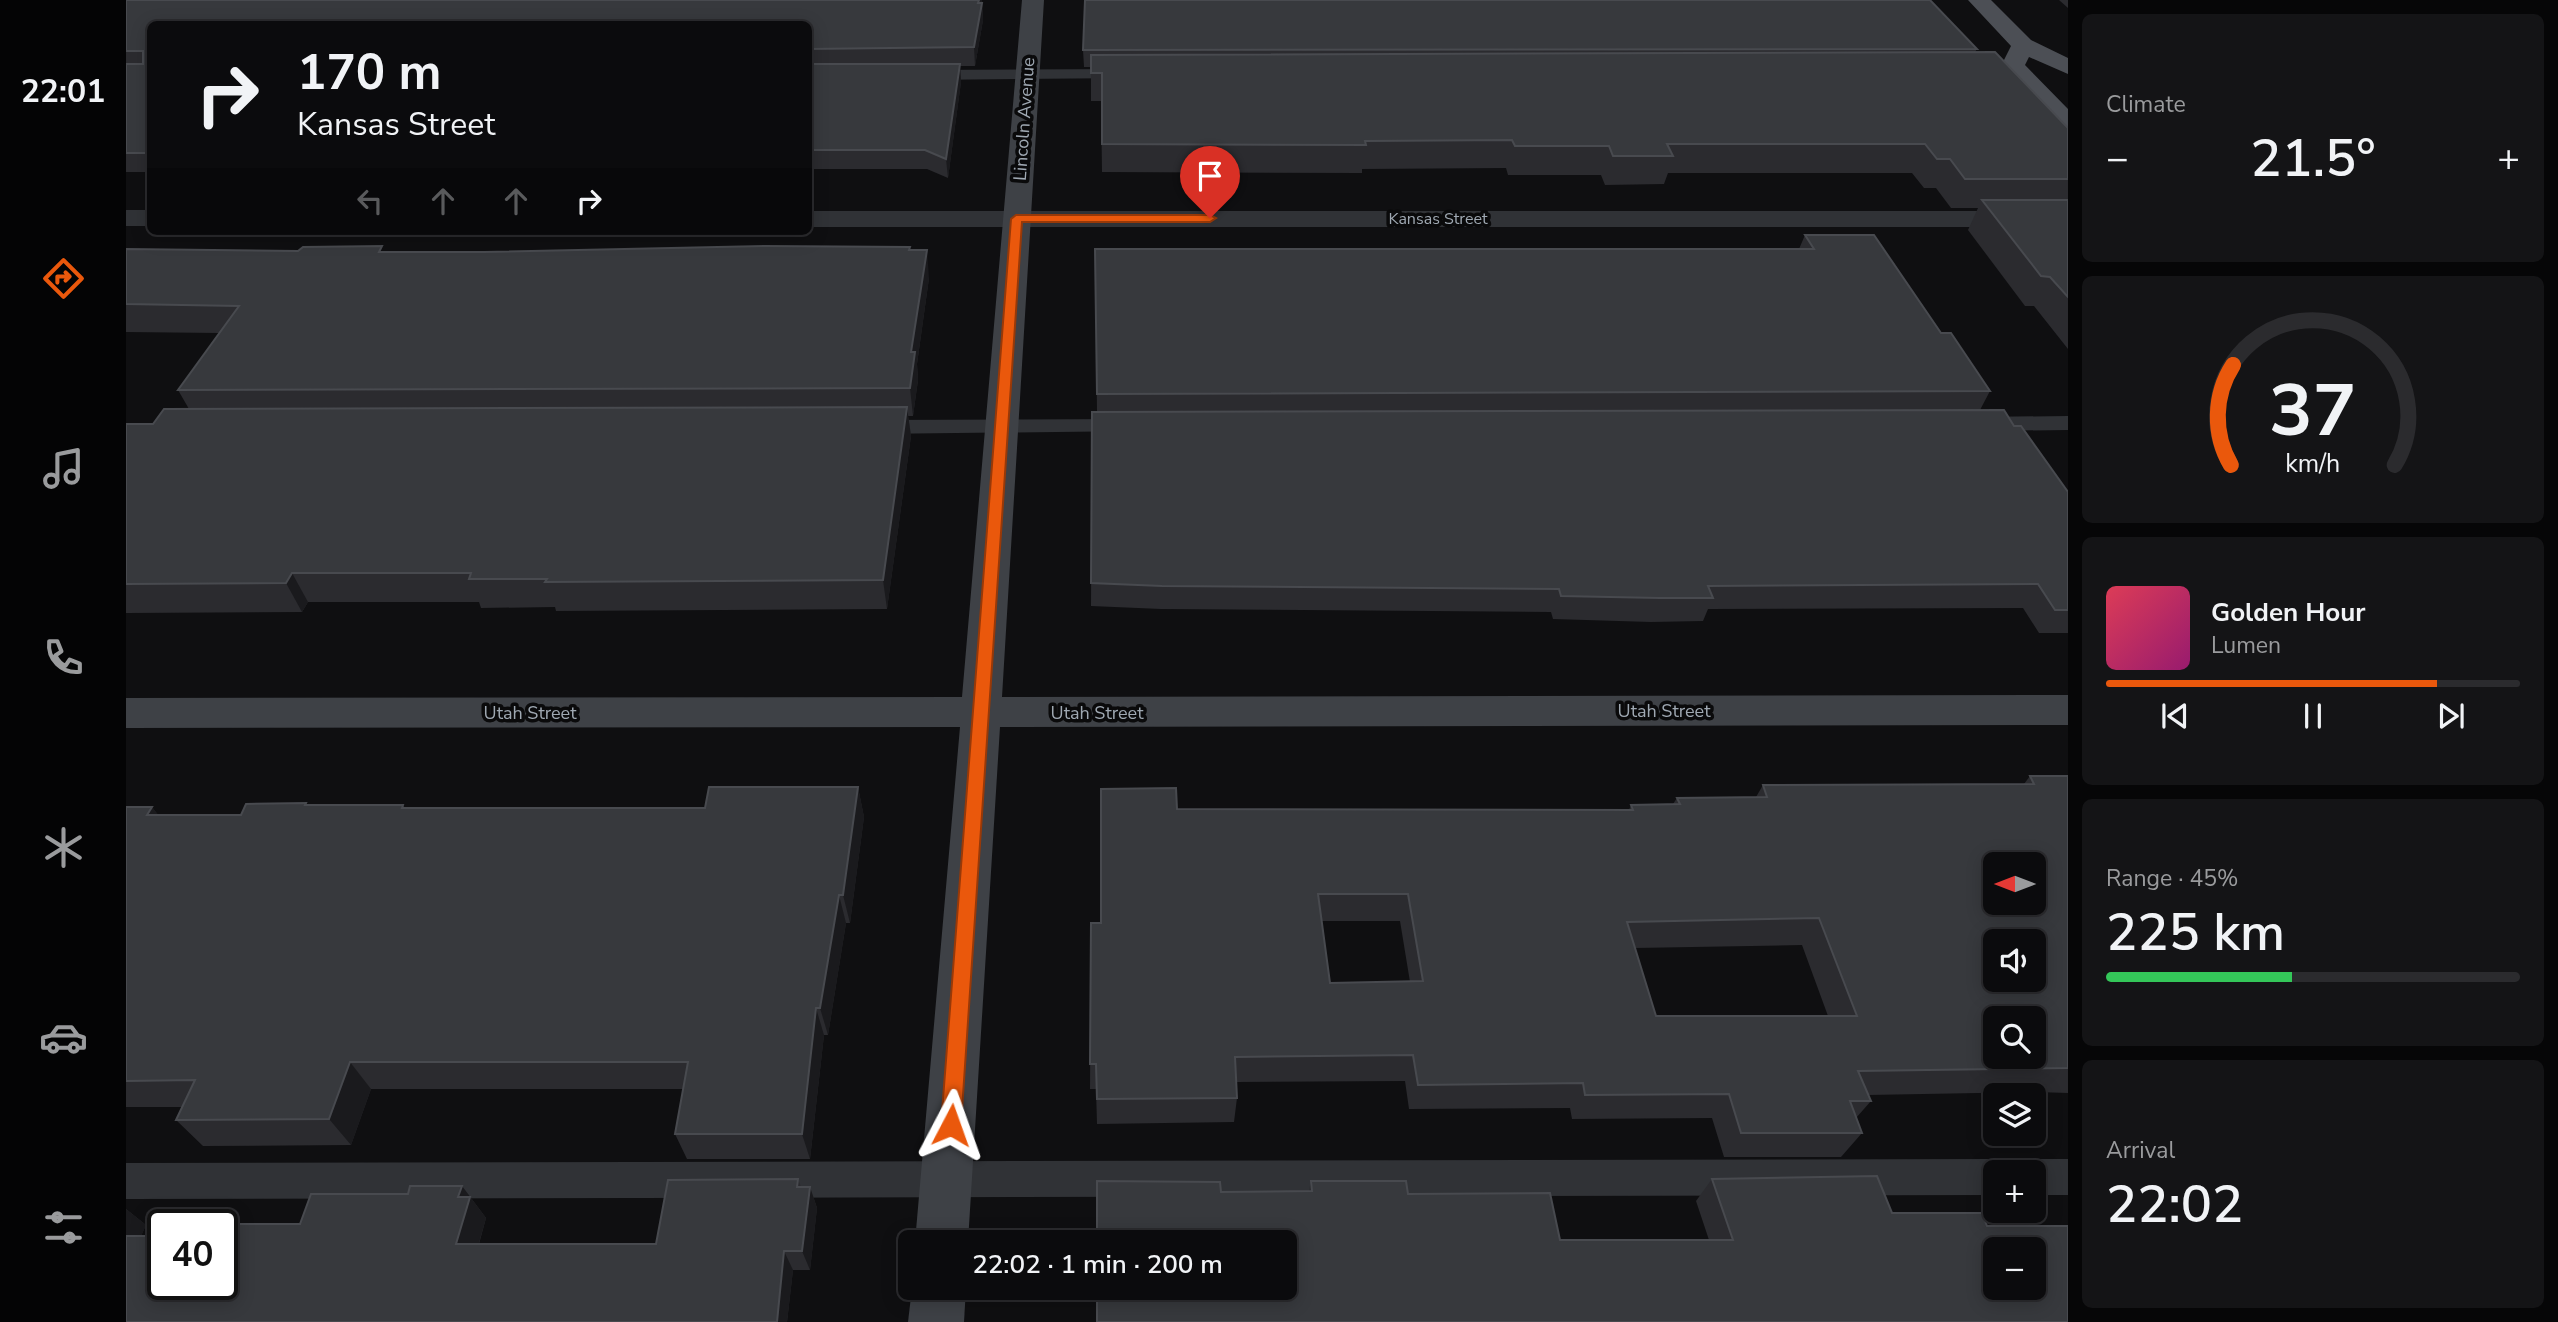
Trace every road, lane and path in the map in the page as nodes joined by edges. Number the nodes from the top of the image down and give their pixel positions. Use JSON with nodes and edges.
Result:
{"nodes":[{"id":1,"x":1033,"y":0,"type":"edge"},
{"id":2,"x":1979,"y":0,"type":"edge"},
{"id":3,"x":2023,"y":45,"type":"junction"},
{"id":4,"x":2068,"y":67,"type":"edge"},
{"id":5,"x":1993,"y":73,"type":"edge"},
{"id":6,"x":2020,"y":73,"type":"junction"},
{"id":7,"x":1027,"y":74,"type":"junction"},
{"id":8,"x":1139,"y":74,"type":"edge"},
{"id":9,"x":904,"y":75,"type":"edge"},
{"id":10,"x":2068,"y":123,"type":"edge"},
{"id":11,"x":126,"y":218,"type":"edge"},
{"id":12,"x":147,"y":218,"type":"edge"},
{"id":13,"x":812,"y":219,"type":"edge"},
{"id":14,"x":1016,"y":219,"type":"junction"},
{"id":15,"x":2068,"y":219,"type":"edge"},
{"id":16,"x":1959,"y":424,"type":"edge"},
{"id":17,"x":2068,"y":424,"type":"edge"},
{"id":18,"x":1156,"y":426,"type":"edge"},
{"id":19,"x":850,"y":427,"type":"edge"},
{"id":20,"x":1003,"y":427,"type":"junction"},
{"id":21,"x":2068,"y":710,"type":"edge"},
{"id":22,"x":126,"y":713,"type":"edge"},
{"id":23,"x":980,"y":713,"type":"junction"},
{"id":24,"x":1983,"y":1177,"type":"edge"},
{"id":25,"x":2046,"y":1177,"type":"edge"},
{"id":26,"x":2068,"y":1177,"type":"edge"},
{"id":27,"x":947,"y":1178,"type":"junction"},
{"id":28,"x":126,"y":1181,"type":"edge"},
{"id":29,"x":943,"y":1230,"type":"edge"},
{"id":30,"x":938,"y":1300,"type":"edge"},
{"id":31,"x":936,"y":1322,"type":"edge"}],
"edges":[{"from":1,"to":7,"type":"street","name":"Lincoln Avenue"},
{"from":2,"to":3,"type":"main road"},
{"from":3,"to":4,"type":"main road"},
{"from":3,"to":6,"type":"main road"},
{"from":5,"to":6,"type":"lane"},
{"from":6,"to":10,"type":"main road"},
{"from":7,"to":8,"type":"lane"},
{"from":7,"to":9,"type":"lane"},
{"from":7,"to":14,"type":"street","name":"Lincoln Avenue"},
{"from":11,"to":12,"type":"street"},
{"from":13,"to":14,"type":"street","name":"Kansas Street"},
{"from":14,"to":15,"type":"street","name":"Kansas Street"},
{"from":14,"to":20,"type":"street","name":"Lincoln Avenue"},
{"from":16,"to":17,"type":"lane"},
{"from":18,"to":20,"type":"lane"},
{"from":19,"to":20,"type":"lane"},
{"from":20,"to":23,"type":"street","name":"Lincoln Avenue"},
{"from":21,"to":23,"type":"street","name":"Utah Street"},
{"from":22,"to":23,"type":"street","name":"Utah Street"},
{"from":23,"to":27,"type":"street","name":"Lincoln Avenue"},
{"from":24,"to":27,"type":"lane"},
{"from":25,"to":26,"type":"lane"},
{"from":27,"to":28,"type":"lane"},
{"from":27,"to":29,"type":"street","name":"Lincoln Avenue"},
{"from":30,"to":31,"type":"street"}]}
